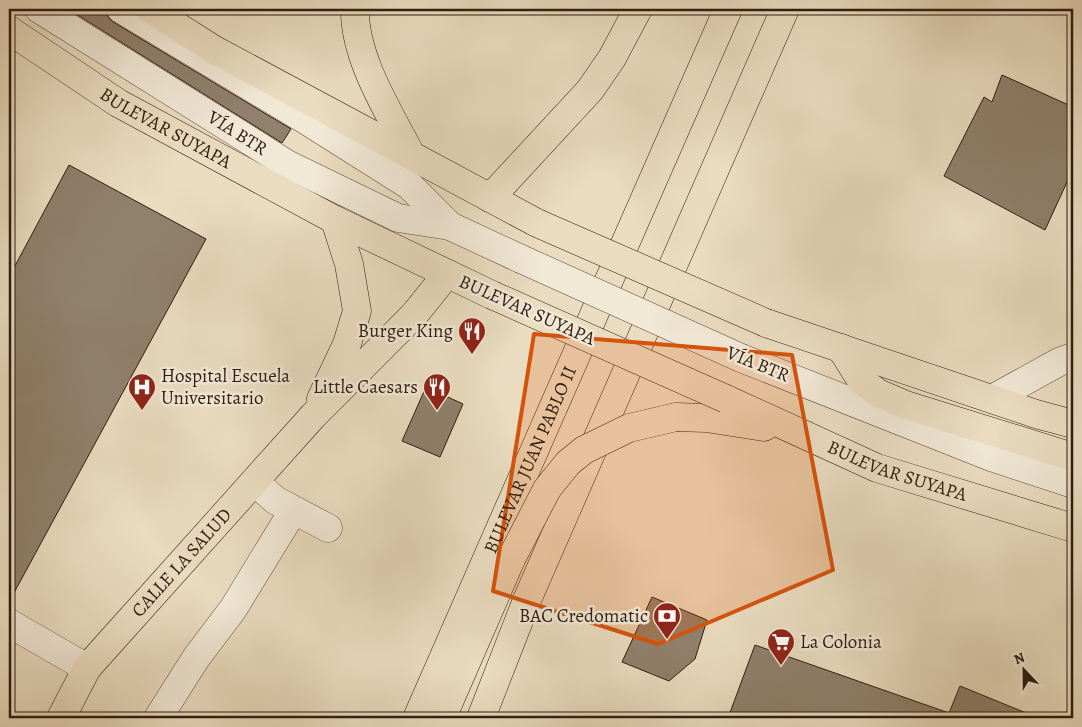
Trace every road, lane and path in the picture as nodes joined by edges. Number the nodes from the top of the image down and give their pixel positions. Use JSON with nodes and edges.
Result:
{"nodes":[{"id":1,"x":39,"y":9,"type":"edge"},
{"id":2,"x":121,"y":9,"type":"edge"},
{"id":3,"x":150,"y":9,"type":"edge"},
{"id":4,"x":356,"y":9,"type":"edge"},
{"id":5,"x":638,"y":9,"type":"edge"},
{"id":6,"x":728,"y":9,"type":"edge"},
{"id":7,"x":784,"y":9,"type":"edge"},
{"id":8,"x":9,"y":30,"type":"edge"},
{"id":9,"x":411,"y":155,"type":"junction"},
{"id":10,"x":490,"y":198,"type":"junction"},
{"id":11,"x":336,"y":220,"type":"junction"},
{"id":12,"x":450,"y":226,"type":"junction"},
{"id":13,"x":447,"y":274,"type":"junction"},
{"id":14,"x":841,"y":348,"type":"junction"},
{"id":15,"x":1073,"y":357,"type":"edge"},
{"id":16,"x":992,"y":399,"type":"junction"},
{"id":17,"x":313,"y":416,"type":"junction"},
{"id":18,"x":1073,"y":424,"type":"edge"},
{"id":19,"x":797,"y":432,"type":"junction"},
{"id":20,"x":1073,"y":456,"type":"edge"},
{"id":21,"x":255,"y":482,"type":"junction"},
{"id":22,"x":1073,"y":484,"type":"edge"},
{"id":23,"x":293,"y":510,"type":"junction"},
{"id":24,"x":328,"y":528,"type":"dead end"},
{"id":25,"x":1073,"y":528,"type":"edge"},
{"id":26,"x":9,"y":623,"type":"edge"},
{"id":27,"x":86,"y":668,"type":"junction"},
{"id":28,"x":61,"y":718,"type":"edge"},
{"id":29,"x":158,"y":718,"type":"edge"},
{"id":30,"x":418,"y":718,"type":"edge"},
{"id":31,"x":442,"y":718,"type":"edge"},
{"id":32,"x":482,"y":718,"type":"edge"}],
"edges":[{"from":1,"to":12,"type":"lane","name":"VÍA BTR"},
{"from":2,"to":12,"type":"lane","name":"VÍA BTR"},
{"from":3,"to":9,"type":"main road"},
{"from":4,"to":9,"type":"main road"},
{"from":5,"to":10,"type":"main road"},
{"from":6,"to":30,"type":"main road","name":"BULEVAR JUAN PABLO II"},
{"from":7,"to":32,"type":"main road"},
{"from":8,"to":11,"type":"main road","name":"BULEVAR SUYAPA"},
{"from":9,"to":10,"type":"main road"},
{"from":10,"to":14,"type":"main road","bridge":true},
{"from":11,"to":13,"type":"main road","name":"BULEVAR SUYAPA"},
{"from":11,"to":17,"type":"main road","name":"CALLE LA SALUD"},
{"from":12,"to":22,"type":"lane","name":"VÍA BTR","bridge":true},
{"from":13,"to":17,"type":"main road","name":"CALLE LA SALUD"},
{"from":13,"to":19,"type":"main road","name":"BULEVAR SUYAPA","bridge":true},
{"from":14,"to":16,"type":"main road"},
{"from":14,"to":20,"type":"main road"},
{"from":15,"to":16,"type":"lane"},
{"from":16,"to":18,"type":"main road"},
{"from":17,"to":21,"type":"main road","name":"CALLE LA SALUD"},
{"from":19,"to":25,"type":"main road","name":"BULEVAR SUYAPA"},
{"from":19,"to":31,"type":"main road","bridge":true},
{"from":21,"to":23,"type":"lane"},
{"from":21,"to":27,"type":"main road","name":"CALLE LA SALUD"},
{"from":23,"to":24,"type":"lane"},
{"from":23,"to":29,"type":"lane"},
{"from":26,"to":27,"type":"lane"},
{"from":27,"to":28,"type":"main road","name":"CALLE LA SALUD"}]}
